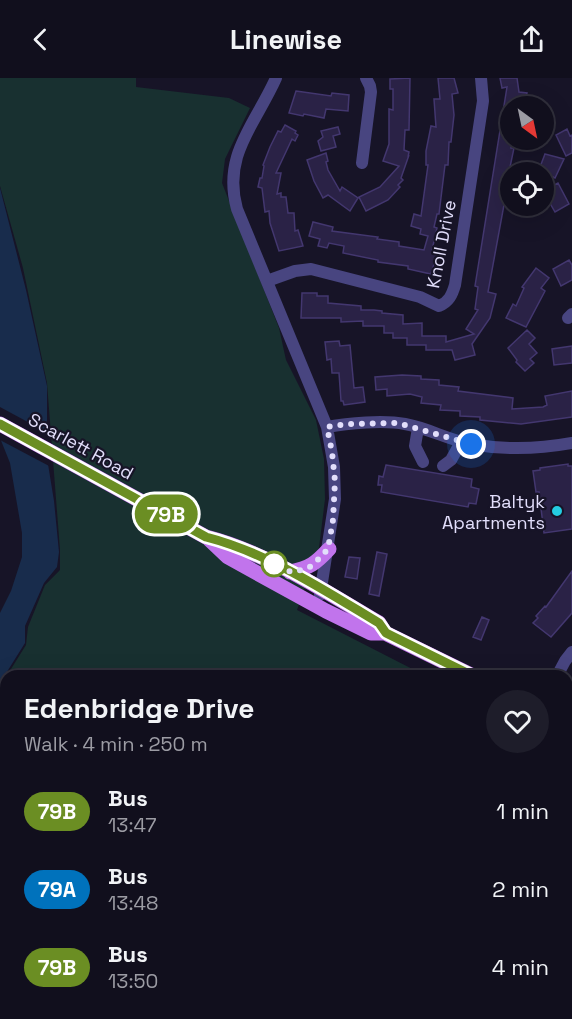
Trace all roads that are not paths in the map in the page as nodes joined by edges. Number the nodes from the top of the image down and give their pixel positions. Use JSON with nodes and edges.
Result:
{"nodes":[{"id":1,"x":276,"y":78,"type":"edge"},
{"id":2,"x":366,"y":78,"type":"edge"},
{"id":3,"x":481,"y":78,"type":"edge"},
{"id":4,"x":362,"y":163,"type":"dead end"},
{"id":5,"x":267,"y":281,"type":"junction"},
{"id":6,"x":0,"y":424,"type":"edge"},
{"id":7,"x":327,"y":427,"type":"junction"},
{"id":8,"x":418,"y":428,"type":"junction"},
{"id":9,"x":461,"y":442,"type":"junction"},
{"id":10,"x":572,"y":443,"type":"edge"},
{"id":11,"x":423,"y":462,"type":"dead end"},
{"id":12,"x":443,"y":466,"type":"dead end"},
{"id":13,"x":206,"y":537,"type":"junction"},
{"id":14,"x":328,"y":549,"type":"junction"},
{"id":15,"x":291,"y":572,"type":"junction"},
{"id":16,"x":321,"y":589,"type":"junction"},
{"id":17,"x":319,"y":607,"type":"junction"},
{"id":18,"x":386,"y":633,"type":"junction"},
{"id":19,"x":572,"y":652,"type":"edge"},
{"id":20,"x":461,"y":670,"type":"edge"},
{"id":21,"x":561,"y":670,"type":"edge"}],
"edges":[{"from":1,"to":5,"type":"street"},
{"from":2,"to":4,"type":"street"},
{"from":3,"to":5,"type":"street","name":"Knoll Drive"},
{"from":5,"to":7,"type":"street"},
{"from":6,"to":13,"type":"main road","name":"Scarlett Road"},
{"from":7,"to":8,"type":"street"},
{"from":7,"to":14,"type":"street"},
{"from":8,"to":9,"type":"street"},
{"from":8,"to":11,"type":"street"},
{"from":9,"to":10,"type":"street"},
{"from":9,"to":12,"type":"street"},
{"from":13,"to":15,"type":"main road","name":"Scarlett Road"},
{"from":13,"to":17,"type":"main road","name":"Scarlett Road"},
{"from":14,"to":15,"type":"main road"},
{"from":14,"to":16,"type":"street"},
{"from":15,"to":16,"type":"main road","name":"Scarlett Road"},
{"from":16,"to":17,"type":"street"},
{"from":16,"to":18,"type":"main road","name":"Scarlett Road"},
{"from":17,"to":18,"type":"main road","name":"Scarlett Road"},
{"from":18,"to":20,"type":"main road","name":"Scarlett Road"},
{"from":19,"to":21,"type":"street"}]}
